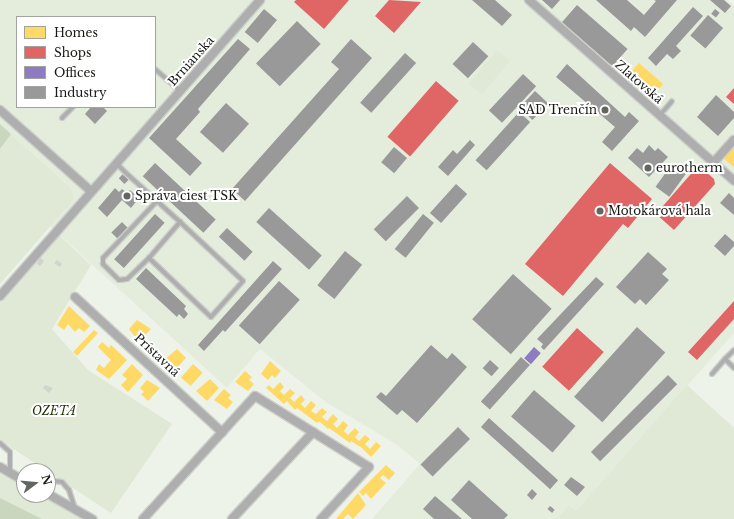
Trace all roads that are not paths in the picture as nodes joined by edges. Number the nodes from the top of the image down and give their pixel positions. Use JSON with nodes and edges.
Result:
{"nodes":[{"id":1,"x":260,"y":0,"type":"edge"},
{"id":2,"x":529,"y":0,"type":"edge"},
{"id":3,"x":156,"y":70,"type":"edge"},
{"id":4,"x":180,"y":92,"type":"junction"},
{"id":5,"x":672,"y":101,"type":"dead end"},
{"id":6,"x":72,"y":108,"type":"edge"},
{"id":7,"x":0,"y":110,"type":"edge"},
{"id":8,"x":660,"y":115,"type":"junction"},
{"id":9,"x":62,"y":118,"type":"dead end"},
{"id":10,"x":734,"y":140,"type":"edge"},
{"id":11,"x":116,"y":163,"type":"junction"},
{"id":12,"x":713,"y":163,"type":"junction"},
{"id":13,"x":734,"y":181,"type":"edge"},
{"id":14,"x":91,"y":191,"type":"junction"},
{"id":15,"x":157,"y":201,"type":"junction"},
{"id":16,"x":180,"y":222,"type":"junction"},
{"id":17,"x":149,"y":258,"type":"junction"},
{"id":18,"x":0,"y":296,"type":"edge"},
{"id":19,"x":75,"y":297,"type":"dead end"},
{"id":20,"x":734,"y":350,"type":"edge"},
{"id":21,"x":725,"y":359,"type":"junction"},
{"id":22,"x":734,"y":368,"type":"edge"},
{"id":23,"x":712,"y":374,"type":"dead end"},
{"id":24,"x":222,"y":432,"type":"junction"},
{"id":25,"x":312,"y":432,"type":"junction"},
{"id":26,"x":0,"y":443,"type":"edge"},
{"id":27,"x":0,"y":467,"type":"edge"},
{"id":28,"x":10,"y":473,"type":"junction"},
{"id":29,"x":16,"y":476,"type":"edge"},
{"id":30,"x":56,"y":481,"type":"edge"},
{"id":31,"x":56,"y":499,"type":"edge"},
{"id":32,"x":76,"y":510,"type":"junction"},
{"id":33,"x":92,"y":519,"type":"edge"},
{"id":34,"x":143,"y":519,"type":"edge"},
{"id":35,"x":232,"y":519,"type":"edge"},
{"id":36,"x":321,"y":519,"type":"edge"}],
"edges":[{"from":1,"to":4,"type":"street","name":"Brnianska"},
{"from":2,"to":8,"type":"street","name":"Zlatovská"},
{"from":3,"to":4,"type":"lane"},
{"from":4,"to":11,"type":"street","name":"Brnianska"},
{"from":5,"to":8,"type":"lane"},
{"from":6,"to":9,"type":"lane"},
{"from":7,"to":14,"type":"street"},
{"from":8,"to":12,"type":"street","name":"Zlatovská"},
{"from":10,"to":12,"type":"street"},
{"from":11,"to":14,"type":"street","name":"Brnianska"},
{"from":11,"to":15,"type":"lane"},
{"from":12,"to":13,"type":"street","name":"Zlatovská"},
{"from":14,"to":18,"type":"street","name":"Brnianska"},
{"from":15,"to":16,"type":"lane"},
{"from":15,"to":17,"type":"lane"},
{"from":16,"to":17,"type":"lane"},
{"from":16,"to":17,"type":"lane"},
{"from":19,"to":24,"type":"street","name":"Prístavná"},
{"from":20,"to":21,"type":"lane"},
{"from":21,"to":22,"type":"lane"},
{"from":21,"to":23,"type":"lane"},
{"from":24,"to":25,"type":"street"},
{"from":24,"to":34,"type":"street"},
{"from":25,"to":35,"type":"street"},
{"from":25,"to":36,"type":"street"},
{"from":26,"to":28,"type":"lane"},
{"from":27,"to":28,"type":"street"},
{"from":28,"to":29,"type":"street"},
{"from":30,"to":32,"type":"lane"},
{"from":31,"to":32,"type":"street"},
{"from":32,"to":33,"type":"street"}]}
